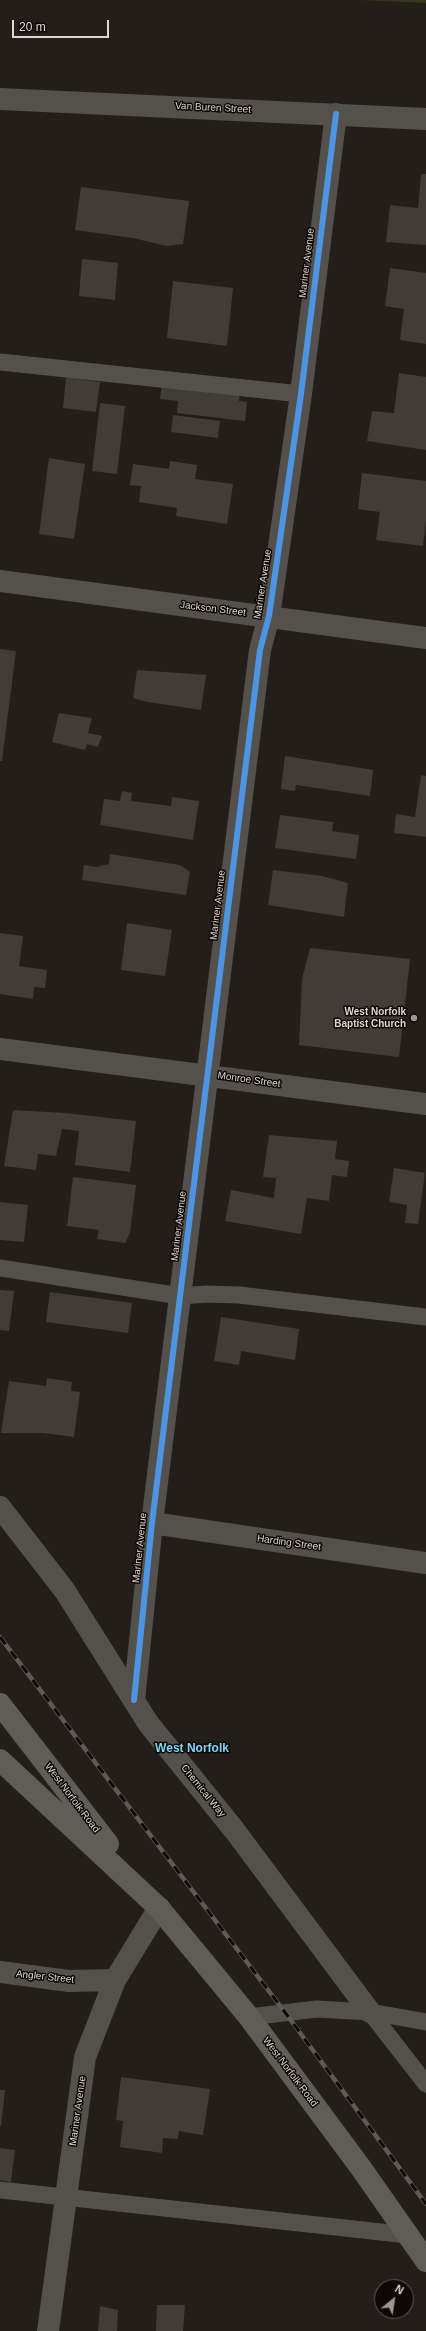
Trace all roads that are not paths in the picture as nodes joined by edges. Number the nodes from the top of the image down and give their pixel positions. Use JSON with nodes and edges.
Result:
{"nodes":[{"id":1,"x":0,"y":99,"type":"edge"},
{"id":2,"x":336,"y":114,"type":"junction"},
{"id":3,"x":426,"y":119,"type":"edge"},
{"id":4,"x":0,"y":362,"type":"edge"},
{"id":5,"x":301,"y":394,"type":"junction"},
{"id":6,"x":0,"y":581,"type":"edge"},
{"id":7,"x":269,"y":616,"type":"junction"},
{"id":8,"x":426,"y":638,"type":"edge"},
{"id":9,"x":0,"y":1049,"type":"edge"},
{"id":10,"x":207,"y":1075,"type":"junction"},
{"id":11,"x":426,"y":1104,"type":"edge"},
{"id":12,"x":0,"y":1268,"type":"edge"},
{"id":13,"x":180,"y":1296,"type":"junction"},
{"id":14,"x":426,"y":1317,"type":"edge"},
{"id":15,"x":0,"y":1507,"type":"edge"},
{"id":16,"x":152,"y":1523,"type":"junction"},
{"id":17,"x":426,"y":1563,"type":"edge"},
{"id":18,"x":134,"y":1700,"type":"junction"},
{"id":19,"x":0,"y":1704,"type":"edge"},
{"id":20,"x":0,"y":1760,"type":"edge"},
{"id":21,"x":144,"y":1891,"type":"junction"},
{"id":22,"x":159,"y":1908,"type":"junction"},
{"id":23,"x":0,"y":1972,"type":"edge"},
{"id":24,"x":115,"y":1980,"type":"junction"},
{"id":25,"x":370,"y":2012,"type":"junction"},
{"id":26,"x":249,"y":2017,"type":"junction"},
{"id":27,"x":426,"y":2022,"type":"edge"},
{"id":28,"x":426,"y":2084,"type":"edge"},
{"id":29,"x":0,"y":2190,"type":"edge"},
{"id":30,"x":66,"y":2198,"type":"junction"},
{"id":31,"x":408,"y":2235,"type":"junction"},
{"id":32,"x":426,"y":2261,"type":"edge"},
{"id":33,"x":48,"y":2331,"type":"edge"}],
"edges":[{"from":1,"to":2,"type":"street","name":"Van Buren Street"},
{"from":2,"to":3,"type":"street","name":"Van Buren Street"},
{"from":2,"to":5,"type":"street","name":"Mariner Avenue"},
{"from":4,"to":5,"type":"lane"},
{"from":5,"to":7,"type":"street","name":"Mariner Avenue"},
{"from":6,"to":7,"type":"street","name":"Jackson Street"},
{"from":7,"to":8,"type":"street","name":"Jackson Street"},
{"from":7,"to":10,"type":"street","name":"Mariner Avenue"},
{"from":9,"to":10,"type":"street","name":"Monroe Street"},
{"from":10,"to":11,"type":"street","name":"Monroe Street"},
{"from":10,"to":13,"type":"street","name":"Mariner Avenue"},
{"from":12,"to":13,"type":"lane"},
{"from":13,"to":14,"type":"lane"},
{"from":13,"to":16,"type":"street","name":"Mariner Avenue"},
{"from":15,"to":18,"type":"street","name":"Chemical Way"},
{"from":16,"to":17,"type":"street","name":"Harding Street"},
{"from":16,"to":18,"type":"street","name":"Mariner Avenue"},
{"from":18,"to":25,"type":"street","name":"Chemical Way"},
{"from":19,"to":21,"type":"street","name":"West Norfolk Road"},
{"from":20,"to":21,"type":"street","name":"West Norfolk Road"},
{"from":21,"to":22,"type":"street","name":"West Norfolk Road"},
{"from":22,"to":24,"type":"street","name":"Mariner Avenue"},
{"from":22,"to":26,"type":"street","name":"West Norfolk Road"},
{"from":23,"to":24,"type":"street","name":"Angler Street"},
{"from":24,"to":30,"type":"street","name":"Mariner Avenue"},
{"from":25,"to":26,"type":"lane"},
{"from":25,"to":27,"type":"lane"},
{"from":25,"to":28,"type":"lane"},
{"from":26,"to":31,"type":"street","name":"West Norfolk Road"},
{"from":29,"to":30,"type":"lane"},
{"from":30,"to":31,"type":"lane"},
{"from":30,"to":33,"type":"street","name":"Mariner Avenue"},
{"from":31,"to":32,"type":"street","name":"West Norfolk Road"}]}
